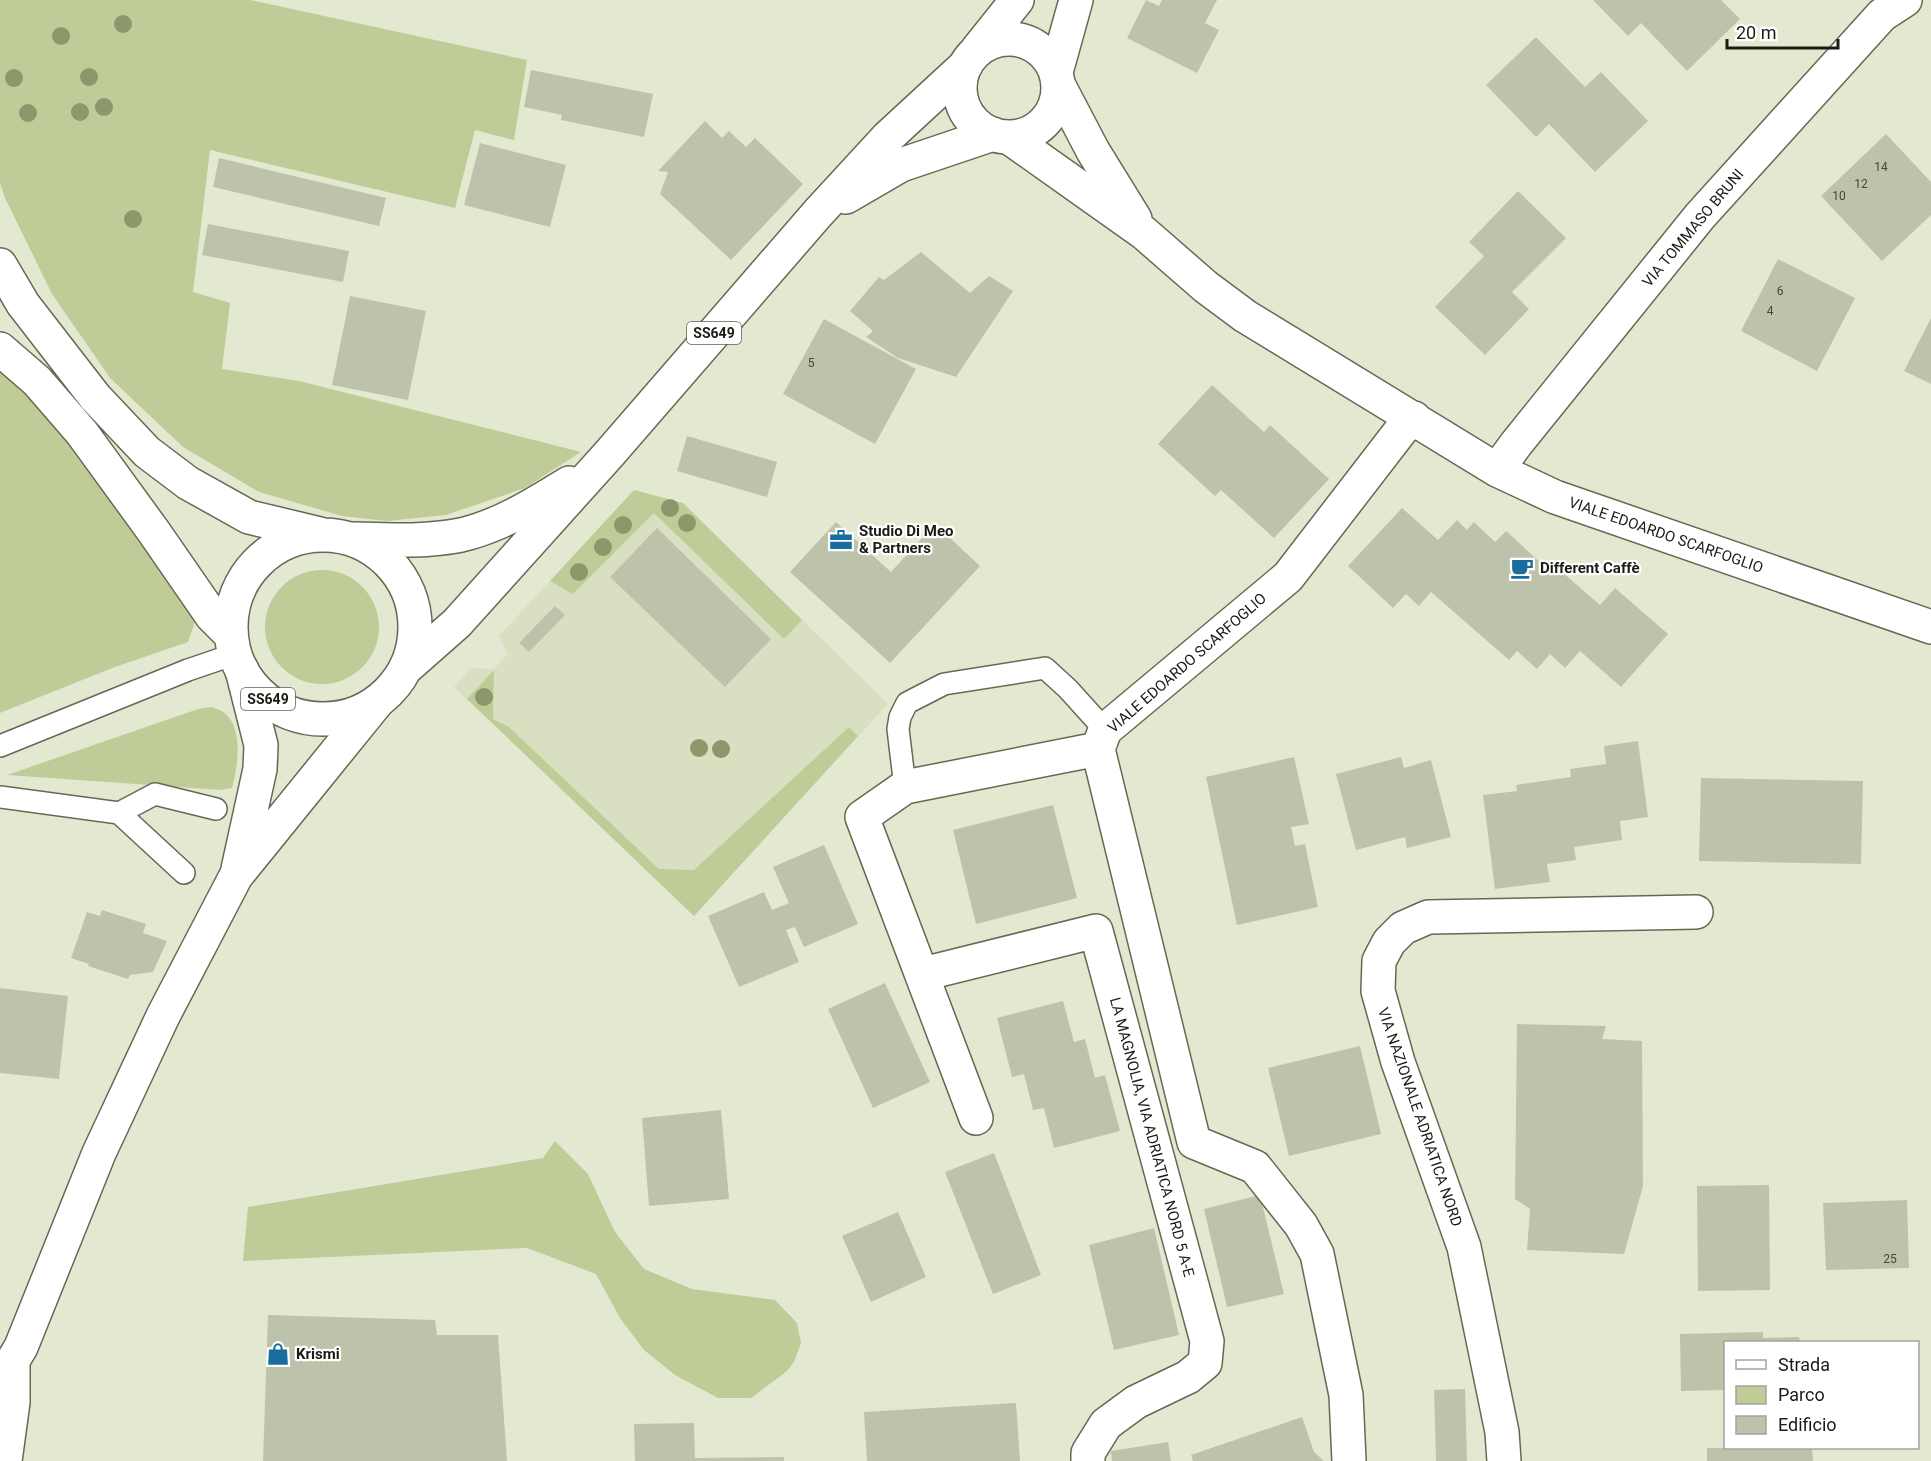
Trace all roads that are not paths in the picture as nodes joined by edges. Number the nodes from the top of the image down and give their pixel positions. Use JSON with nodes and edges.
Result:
{"nodes":[{"id":1,"x":1017,"y":0,"type":"edge"},
{"id":2,"x":1076,"y":0,"type":"edge"},
{"id":3,"x":1905,"y":0,"type":"edge"},
{"id":4,"x":971,"y":58,"type":"junction"},
{"id":5,"x":1058,"y":79,"type":"junction"},
{"id":6,"x":1001,"y":136,"type":"junction"},
{"id":7,"x":818,"y":213,"type":"junction"},
{"id":8,"x":1144,"y":233,"type":"junction"},
{"id":9,"x":0,"y":264,"type":"edge"},
{"id":10,"x":0,"y":349,"type":"edge"},
{"id":11,"x":1413,"y":418,"type":"junction"},
{"id":12,"x":599,"y":465,"type":"junction"},
{"id":13,"x":1497,"y":470,"type":"junction"},
{"id":14,"x":337,"y":537,"type":"junction"},
{"id":15,"x":1929,"y":621,"type":"edge"},
{"id":16,"x":236,"y":653,"type":"junction"},
{"id":17,"x":406,"y":668,"type":"junction"},
{"id":18,"x":377,"y":702,"type":"junction"},
{"id":19,"x":1102,"y":739,"type":"junction"},
{"id":20,"x":0,"y":746,"type":"edge"},
{"id":21,"x":905,"y":787,"type":"junction"},
{"id":22,"x":0,"y":797,"type":"edge"},
{"id":23,"x":216,"y":809,"type":"dead end"},
{"id":24,"x":119,"y":813,"type":"junction"},
{"id":25,"x":184,"y":873,"type":"dead end"},
{"id":26,"x":236,"y":876,"type":"junction"},
{"id":27,"x":1696,"y":912,"type":"dead end"},
{"id":28,"x":922,"y":974,"type":"junction"},
{"id":29,"x":976,"y":1118,"type":"dead end"},
{"id":30,"x":7,"y":1371,"type":"edge"},
{"id":31,"x":5,"y":1461,"type":"edge"},
{"id":32,"x":1088,"y":1461,"type":"edge"},
{"id":33,"x":1348,"y":1461,"type":"edge"},
{"id":34,"x":1504,"y":1461,"type":"edge"}],
"edges":[{"from":1,"to":4,"type":"street","number":"SS649"},
{"from":2,"to":5,"type":"street","number":"SS649"},
{"from":3,"to":13,"type":"street","name":"VIA TOMMASO BRUNI"},
{"from":4,"to":5,"type":"street","number":"SS649"},
{"from":4,"to":6,"type":"street","number":"SS649"},
{"from":4,"to":7,"type":"street","number":"SS649"},
{"from":5,"to":6,"type":"street","number":"SS649"},
{"from":5,"to":8,"type":"street","name":"VIALE EDOARDO SCARFOGLIO"},
{"from":6,"to":7,"type":"street","number":"SS649"},
{"from":6,"to":8,"type":"street","name":"VIALE EDOARDO SCARFOGLIO"},
{"from":7,"to":12,"type":"street","number":"SS649"},
{"from":8,"to":11,"type":"street","name":"VIALE EDOARDO SCARFOGLIO"},
{"from":9,"to":14,"type":"street"},
{"from":10,"to":16,"type":"street"},
{"from":11,"to":13,"type":"street","name":"VIALE EDOARDO SCARFOGLIO"},
{"from":11,"to":19,"type":"street","name":"VIALE EDOARDO SCARFOGLIO"},
{"from":12,"to":14,"type":"street","number":"SS649"},
{"from":12,"to":17,"type":"street","number":"SS649"},
{"from":13,"to":15,"type":"street","name":"VIALE EDOARDO SCARFOGLIO"},
{"from":14,"to":16,"type":"street","number":"SS649"},
{"from":14,"to":17,"type":"street","number":"SS649"},
{"from":16,"to":18,"type":"street","number":"SS649"},
{"from":16,"to":20,"type":"lane"},
{"from":16,"to":26,"type":"street","number":"SS649"},
{"from":17,"to":18,"type":"street","number":"SS649"},
{"from":18,"to":26,"type":"street","number":"SS649"},
{"from":19,"to":21,"type":"street","name":"VIALE EDOARDO SCARFOGLIO"},
{"from":19,"to":21,"type":"lane"},
{"from":19,"to":33,"type":"street"},
{"from":21,"to":28,"type":"street","name":"VIALE EDOARDO SCARFOGLIO"},
{"from":22,"to":24,"type":"lane"},
{"from":23,"to":24,"type":"lane"},
{"from":24,"to":25,"type":"lane"},
{"from":26,"to":30,"type":"street","number":"SS649"},
{"from":27,"to":34,"type":"street","name":"VIA NAZIONALE ADRIATICA NORD"},
{"from":28,"to":29,"type":"street","name":"VIALE EDOARDO SCARFOGLIO"},
{"from":28,"to":32,"type":"street","name":"LA MAGNOLIA, VIA ADRIATICA NORD 5 A-E"},
{"from":30,"to":31,"type":"street","number":"SS649"}]}
